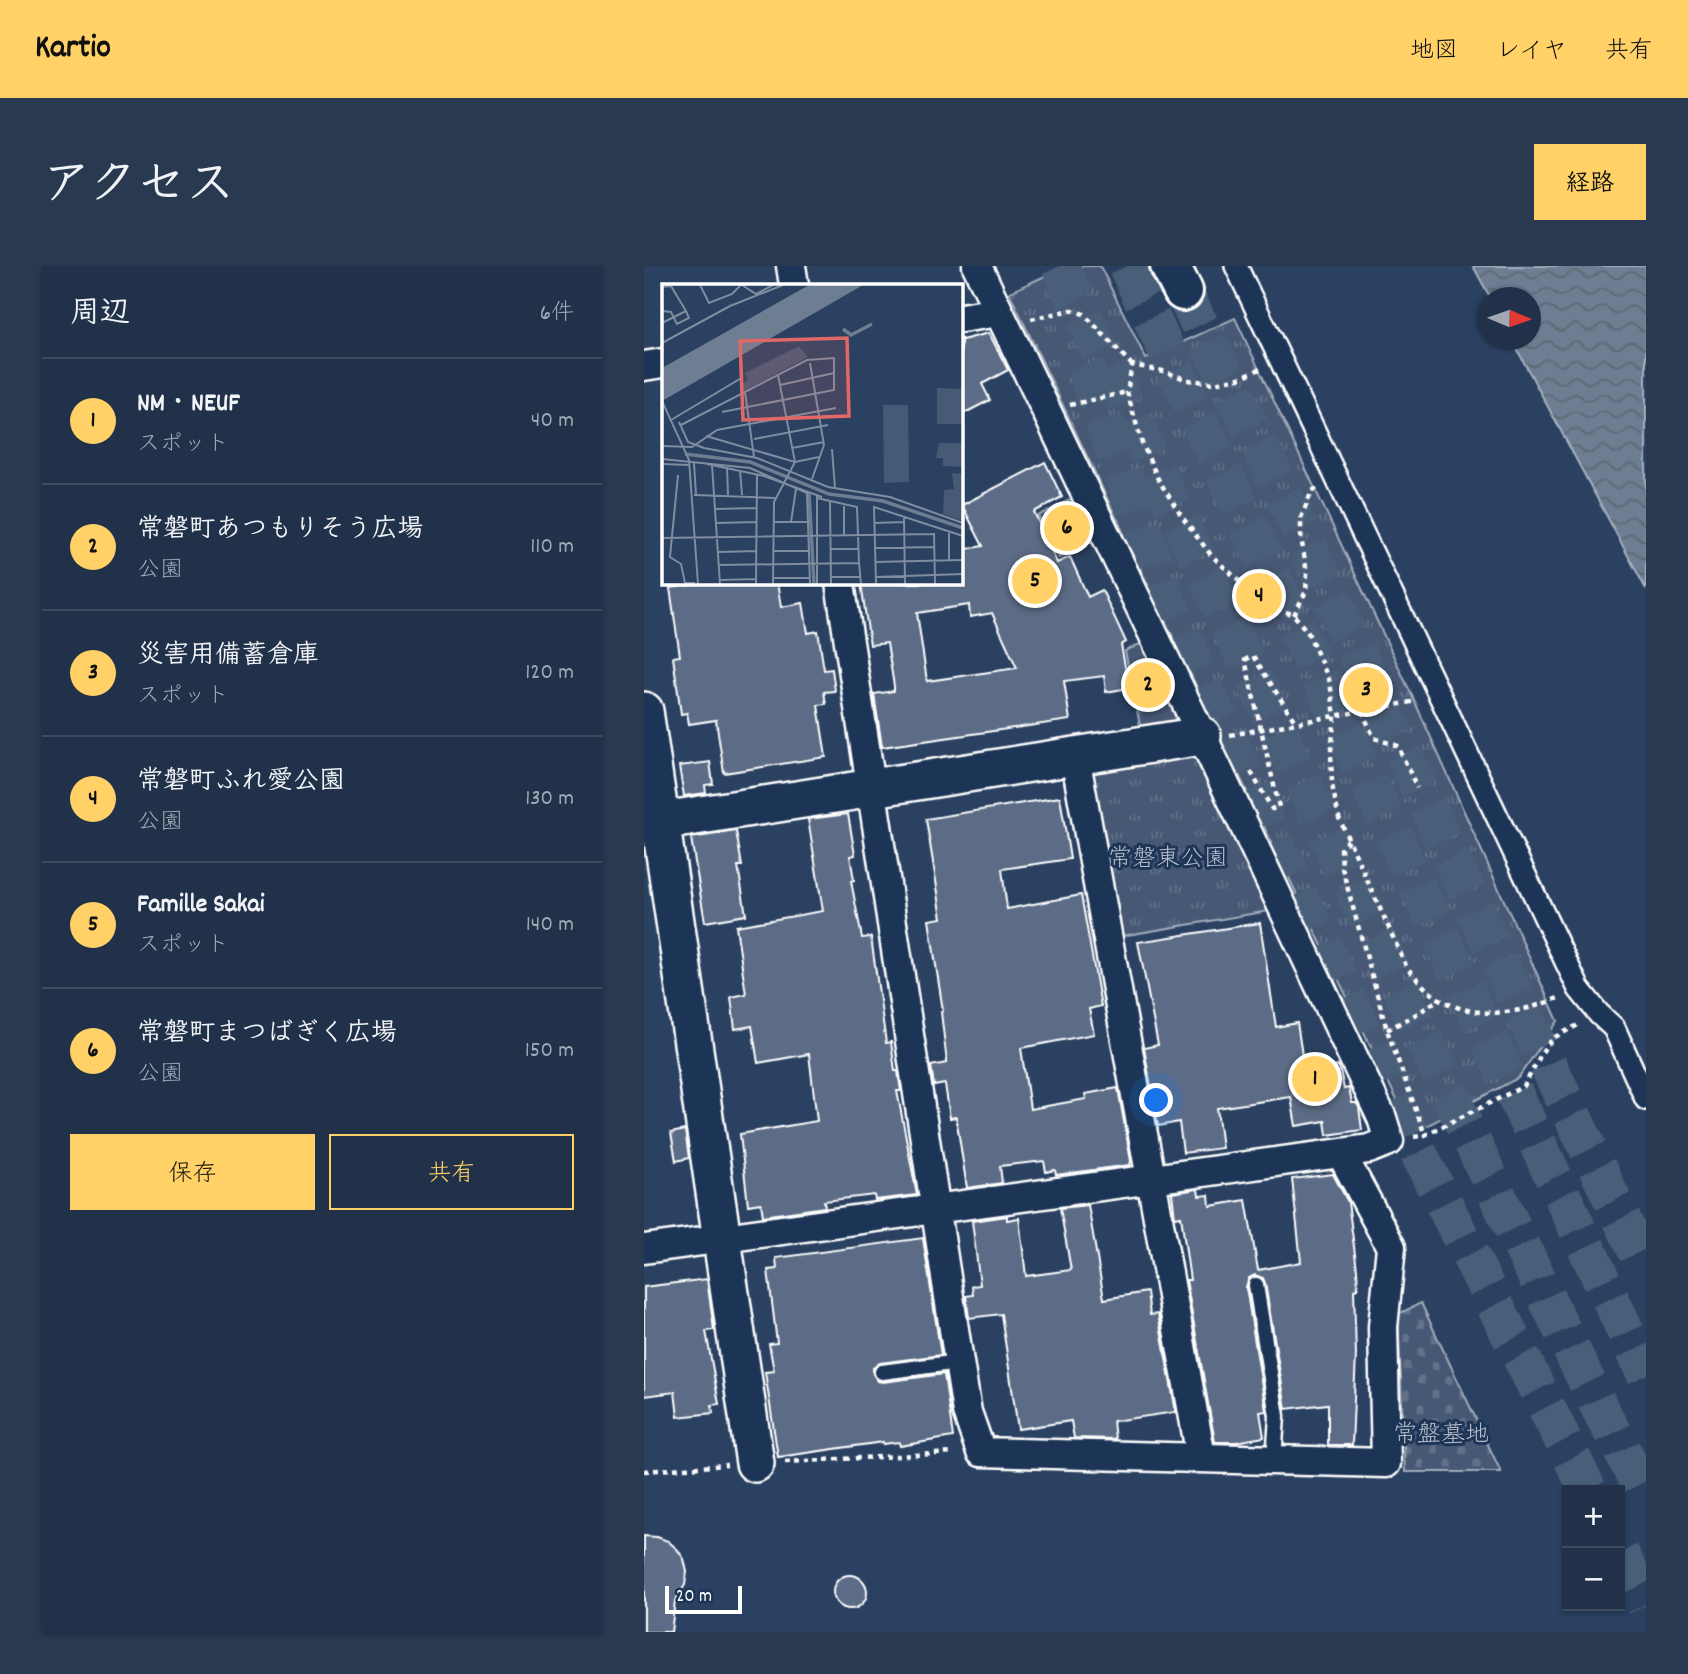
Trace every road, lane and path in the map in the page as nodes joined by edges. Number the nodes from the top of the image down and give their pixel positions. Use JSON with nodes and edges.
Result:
{"nodes":[{"id":1,"x":791,"y":266,"type":"edge"},
{"id":2,"x":977,"y":266,"type":"edge"},
{"id":3,"x":1236,"y":266,"type":"edge"},
{"id":4,"x":794,"y":284,"type":"edge"},
{"id":5,"x":999,"y":312,"type":"junction"},
{"id":6,"x":962,"y":317,"type":"edge"},
{"id":7,"x":1037,"y":331,"type":"dead end"},
{"id":8,"x":1280,"y":360,"type":"junction"},
{"id":9,"x":662,"y":363,"type":"edge"},
{"id":10,"x":1132,"y":365,"type":"junction"},
{"id":11,"x":644,"y":366,"type":"edge"},
{"id":12,"x":1127,"y":392,"type":"junction"},
{"id":13,"x":1064,"y":393,"type":"dead end"},
{"id":14,"x":1336,"y":479,"type":"junction"},
{"id":15,"x":840,"y":584,"type":"edge"},
{"id":16,"x":1294,"y":615,"type":"junction"},
{"id":17,"x":1439,"y":697,"type":"junction"},
{"id":18,"x":644,"y":711,"type":"edge"},
{"id":19,"x":1362,"y":711,"type":"junction"},
{"id":20,"x":1335,"y":716,"type":"junction"},
{"id":21,"x":1296,"y":723,"type":"junction"},
{"id":22,"x":1261,"y":729,"type":"junction"},
{"id":23,"x":1219,"y":740,"type":"junction"},
{"id":24,"x":1076,"y":757,"type":"junction"},
{"id":25,"x":1248,"y":766,"type":"dead end"},
{"id":26,"x":1417,"y":788,"type":"dead end"},
{"id":27,"x":871,"y":789,"type":"junction"},
{"id":28,"x":652,"y":823,"type":"edge"},
{"id":29,"x":1348,"y":840,"type":"junction"},
{"id":30,"x":1579,"y":989,"type":"junction"},
{"id":31,"x":1439,"y":999,"type":"junction"},
{"id":32,"x":1599,"y":1014,"type":"junction"},
{"id":33,"x":1387,"y":1030,"type":"junction"},
{"id":34,"x":1646,"y":1099,"type":"edge"},
{"id":35,"x":1425,"y":1135,"type":"junction"},
{"id":36,"x":1389,"y":1141,"type":"junction"},
{"id":37,"x":1341,"y":1153,"type":"junction"},
{"id":38,"x":1151,"y":1179,"type":"junction"},
{"id":39,"x":936,"y":1210,"type":"junction"},
{"id":40,"x":723,"y":1238,"type":"junction"},
{"id":41,"x":644,"y":1249,"type":"edge"},
{"id":42,"x":1256,"y":1285,"type":"dead end"},
{"id":43,"x":959,"y":1362,"type":"junction"},
{"id":44,"x":882,"y":1373,"type":"dead end"},
{"id":45,"x":981,"y":1452,"type":"junction"},
{"id":46,"x":1201,"y":1457,"type":"junction"},
{"id":47,"x":1274,"y":1460,"type":"junction"},
{"id":48,"x":755,"y":1463,"type":"junction"},
{"id":49,"x":644,"y":1471,"type":"edge"}],
"edges":[{"from":1,"to":4,"type":"street"},
{"from":2,"to":5,"type":"street"},
{"from":3,"to":8,"type":"street"},
{"from":5,"to":6,"type":"street"},
{"from":5,"to":23,"type":"street"},
{"from":7,"to":10,"type":"path"},
{"from":8,"to":10,"type":"path"},
{"from":8,"to":14,"type":"street"},
{"from":9,"to":11,"type":"street"},
{"from":10,"to":12,"type":"path"},
{"from":12,"to":13,"type":"path"},
{"from":12,"to":16,"type":"path"},
{"from":14,"to":16,"type":"path"},
{"from":14,"to":17,"type":"street"},
{"from":15,"to":27,"type":"street"},
{"from":16,"to":20,"type":"path"},
{"from":17,"to":19,"type":"path"},
{"from":17,"to":30,"type":"street"},
{"from":18,"to":28,"type":"street"},
{"from":19,"to":20,"type":"path"},
{"from":19,"to":26,"type":"path"},
{"from":20,"to":21,"type":"path"},
{"from":20,"to":29,"type":"path"},
{"from":21,"to":22,"type":"path"},
{"from":21,"to":22,"type":"path"},
{"from":22,"to":23,"type":"path"},
{"from":22,"to":25,"type":"path"},
{"from":23,"to":24,"type":"street"},
{"from":23,"to":36,"type":"street"},
{"from":24,"to":27,"type":"street"},
{"from":24,"to":38,"type":"street"},
{"from":27,"to":28,"type":"street"},
{"from":27,"to":39,"type":"street"},
{"from":28,"to":40,"type":"street"},
{"from":29,"to":31,"type":"path"},
{"from":29,"to":33,"type":"path"},
{"from":30,"to":31,"type":"path"},
{"from":30,"to":32,"type":"street"},
{"from":31,"to":33,"type":"path"},
{"from":32,"to":34,"type":"street"},
{"from":32,"to":35,"type":"path"},
{"from":33,"to":35,"type":"path"},
{"from":35,"to":36,"type":"path"},
{"from":36,"to":37,"type":"street"},
{"from":37,"to":38,"type":"street"},
{"from":37,"to":47,"type":"street"},
{"from":38,"to":39,"type":"street"},
{"from":38,"to":46,"type":"street"},
{"from":39,"to":40,"type":"street"},
{"from":39,"to":43,"type":"street"},
{"from":40,"to":41,"type":"street"},
{"from":40,"to":48,"type":"street"},
{"from":42,"to":47,"type":"lane"},
{"from":43,"to":44,"type":"lane"},
{"from":43,"to":45,"type":"street"},
{"from":45,"to":46,"type":"street"},
{"from":45,"to":48,"type":"path"},
{"from":46,"to":47,"type":"street"},
{"from":48,"to":49,"type":"path"}]}
